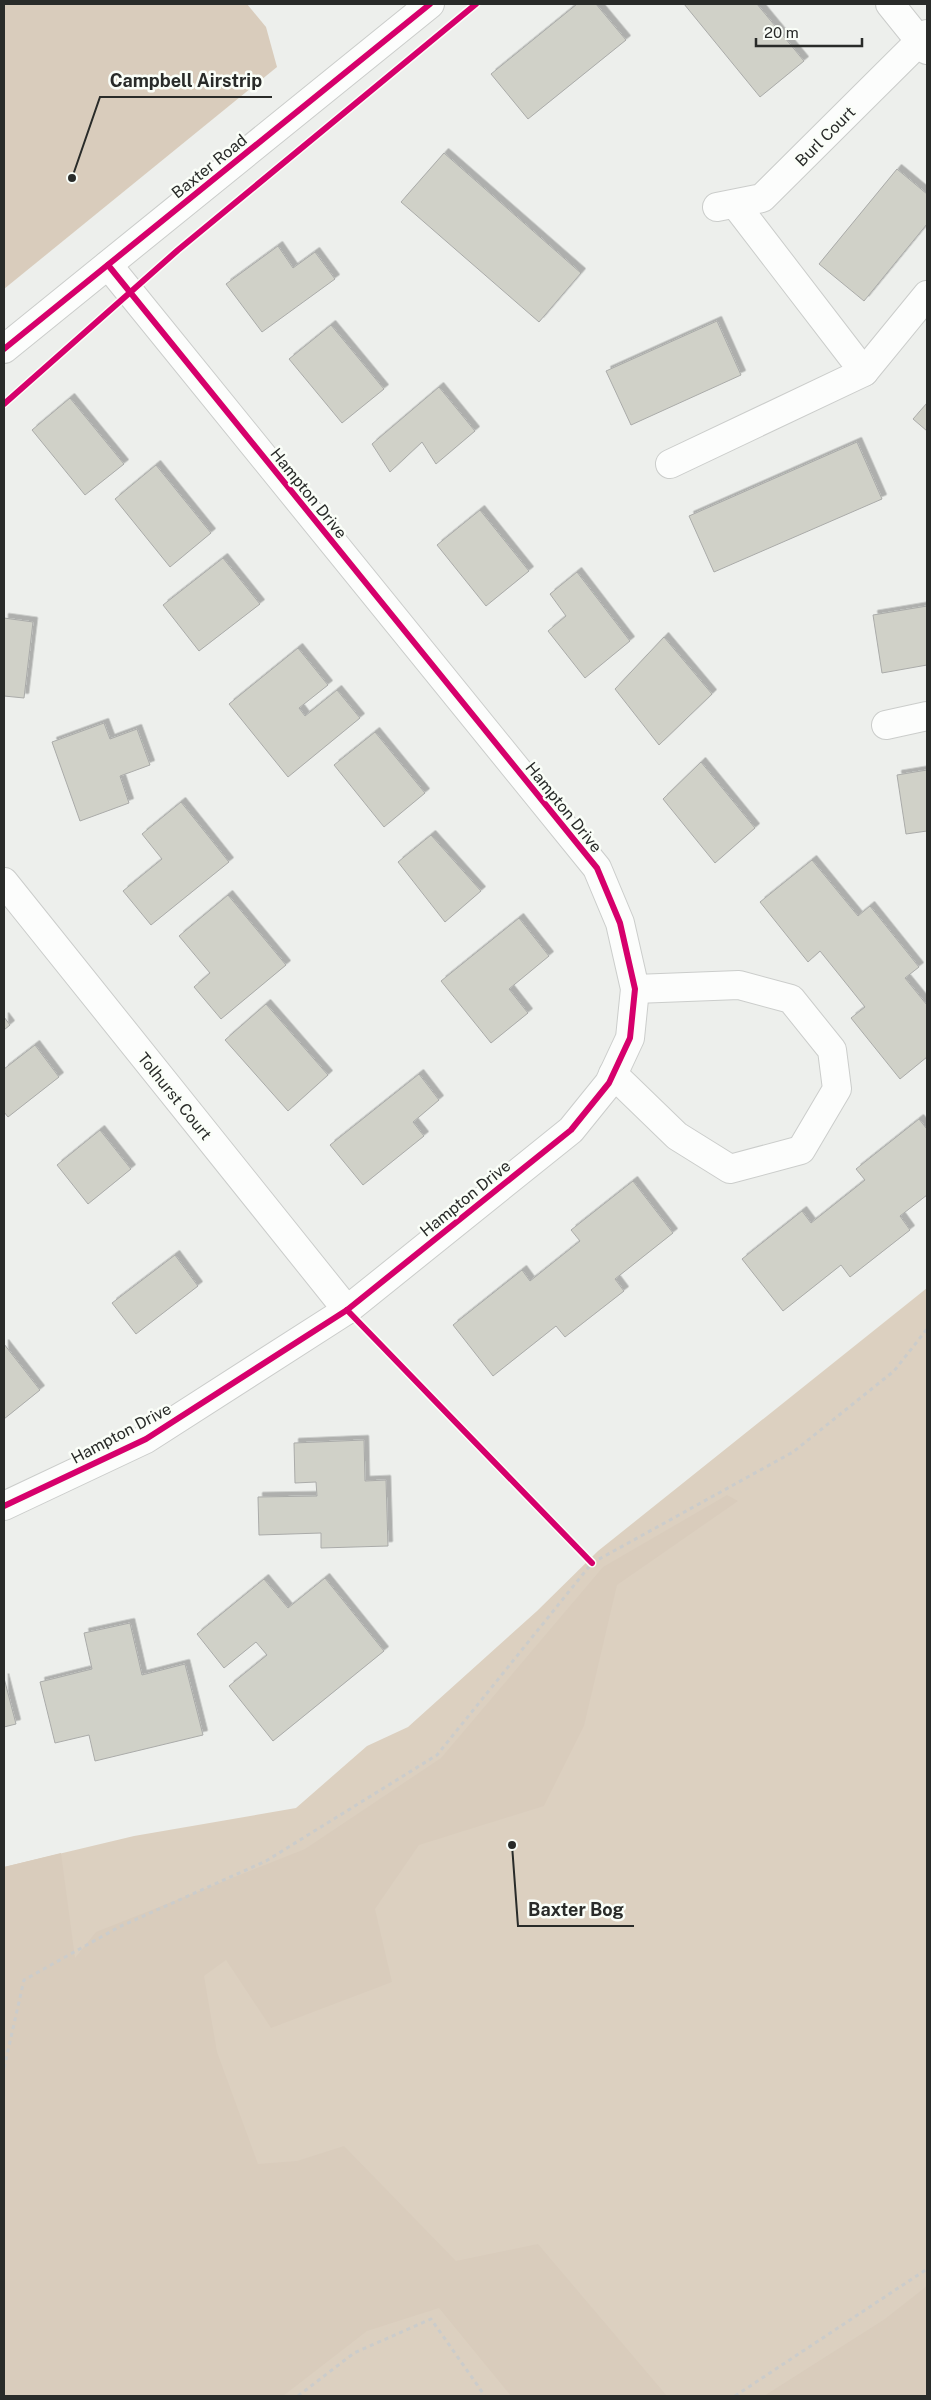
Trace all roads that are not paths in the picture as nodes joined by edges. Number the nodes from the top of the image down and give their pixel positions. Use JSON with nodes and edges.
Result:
{"nodes":[{"id":1,"x":430,"y":4,"type":"edge"},
{"id":2,"x":890,"y":4,"type":"edge"},
{"id":3,"x":925,"y":41,"type":"edge"},
{"id":4,"x":108,"y":265,"type":"junction"},
{"id":5,"x":927,"y":295,"type":"edge"},
{"id":6,"x":4,"y":349,"type":"edge"},
{"id":7,"x":864,"y":372,"type":"junction"},
{"id":8,"x":670,"y":464,"type":"dead end"},
{"id":9,"x":927,"y":716,"type":"edge"},
{"id":10,"x":886,"y":724,"type":"dead end"},
{"id":11,"x":4,"y":882,"type":"edge"},
{"id":12,"x":635,"y":988,"type":"junction"},
{"id":13,"x":613,"y":1074,"type":"junction"},
{"id":14,"x":347,"y":1310,"type":"junction"},
{"id":15,"x":4,"y":1506,"type":"edge"}],
"edges":[{"from":1,"to":4,"type":"street","name":"Baxter Road"},
{"from":2,"to":3,"type":"street"},
{"from":3,"to":7,"type":"street","name":"Burl Court"},
{"from":4,"to":6,"type":"street","name":"Baxter Road"},
{"from":4,"to":12,"type":"street","name":"Hampton Drive"},
{"from":5,"to":7,"type":"street"},
{"from":7,"to":8,"type":"street"},
{"from":9,"to":10,"type":"street"},
{"from":11,"to":14,"type":"street","name":"Tolhurst Court"},
{"from":12,"to":13,"type":"street","name":"Hampton Drive"},
{"from":12,"to":13,"type":"street"},
{"from":13,"to":14,"type":"street","name":"Hampton Drive"},
{"from":14,"to":15,"type":"street","name":"Hampton Drive"}]}
